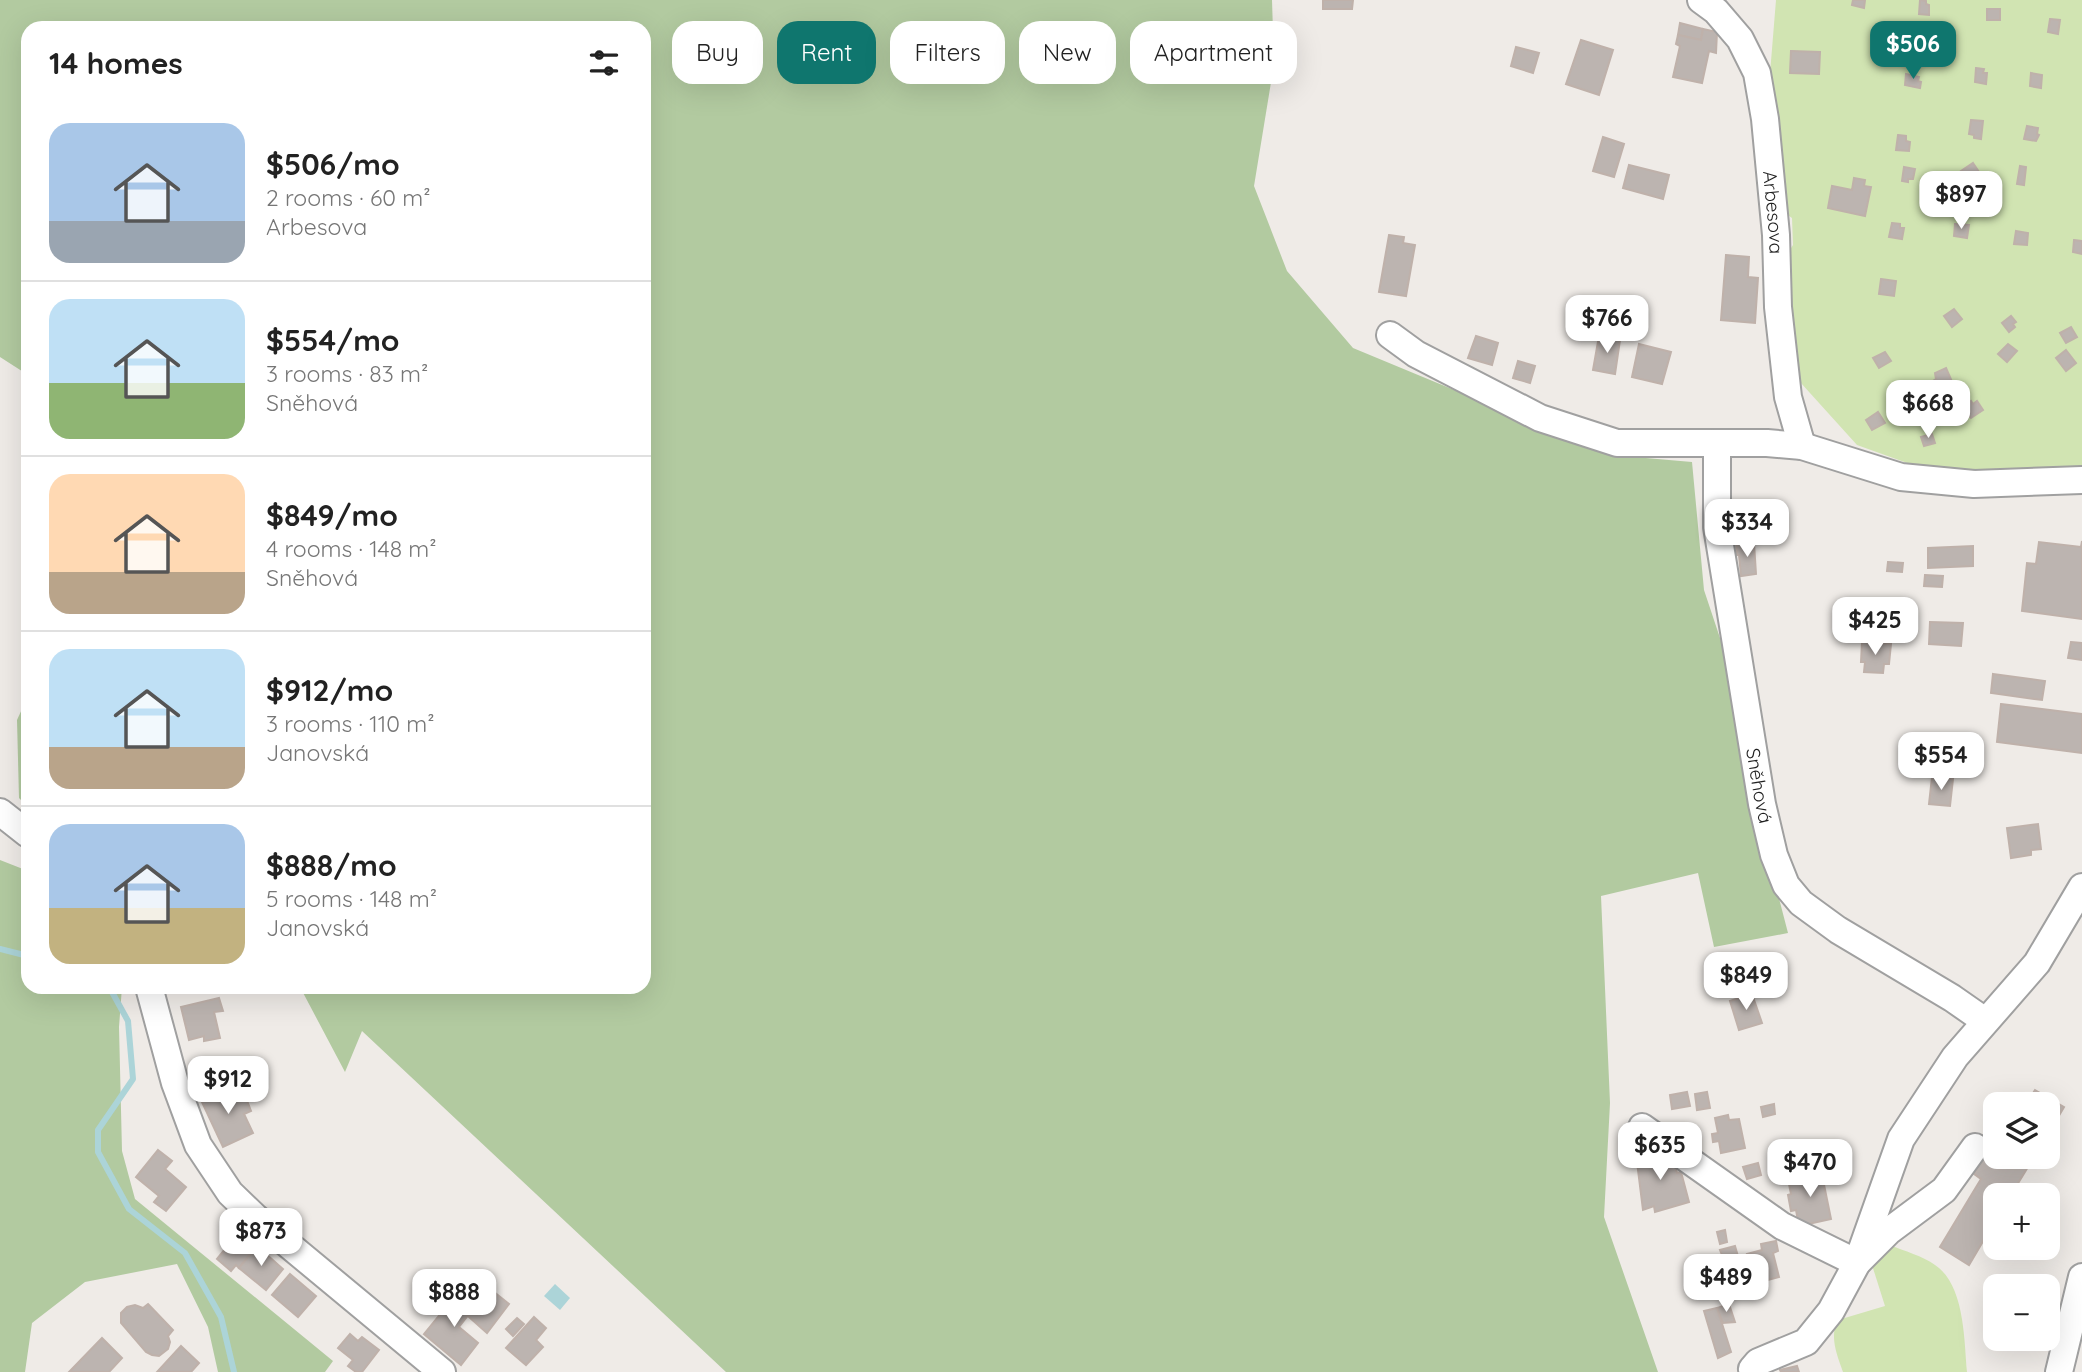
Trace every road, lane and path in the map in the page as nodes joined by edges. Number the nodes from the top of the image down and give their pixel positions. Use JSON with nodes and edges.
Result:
{"nodes":[{"id":1,"x":1701,"y":0,"type":"edge"},
{"id":2,"x":1390,"y":335,"type":"dead end"},
{"id":3,"x":1717,"y":444,"type":"junction"},
{"id":4,"x":1802,"y":446,"type":"junction"},
{"id":5,"x":2082,"y":480,"type":"edge"},
{"id":6,"x":3,"y":815,"type":"edge"},
{"id":7,"x":21,"y":829,"type":"edge"},
{"id":8,"x":2082,"y":887,"type":"edge"},
{"id":9,"x":151,"y":994,"type":"edge"},
{"id":10,"x":1985,"y":1021,"type":"junction"},
{"id":11,"x":1642,"y":1127,"type":"dead end"},
{"id":12,"x":1975,"y":1147,"type":"dead end"},
{"id":13,"x":1857,"y":1263,"type":"junction"},
{"id":14,"x":2082,"y":1277,"type":"edge"},
{"id":15,"x":442,"y":1372,"type":"edge"},
{"id":16,"x":1753,"y":1372,"type":"edge"},
{"id":17,"x":2059,"y":1372,"type":"edge"}],
"edges":[{"from":1,"to":4,"type":"street","name":"Arbesova"},
{"from":2,"to":3,"type":"street"},
{"from":3,"to":4,"type":"street"},
{"from":3,"to":10,"type":"street","name":"Sněhová"},
{"from":4,"to":5,"type":"street"},
{"from":6,"to":7,"type":"street"},
{"from":8,"to":10,"type":"street"},
{"from":9,"to":15,"type":"street"},
{"from":10,"to":13,"type":"street"},
{"from":11,"to":13,"type":"street"},
{"from":12,"to":13,"type":"street"},
{"from":13,"to":16,"type":"street"},
{"from":14,"to":17,"type":"street"}]}
